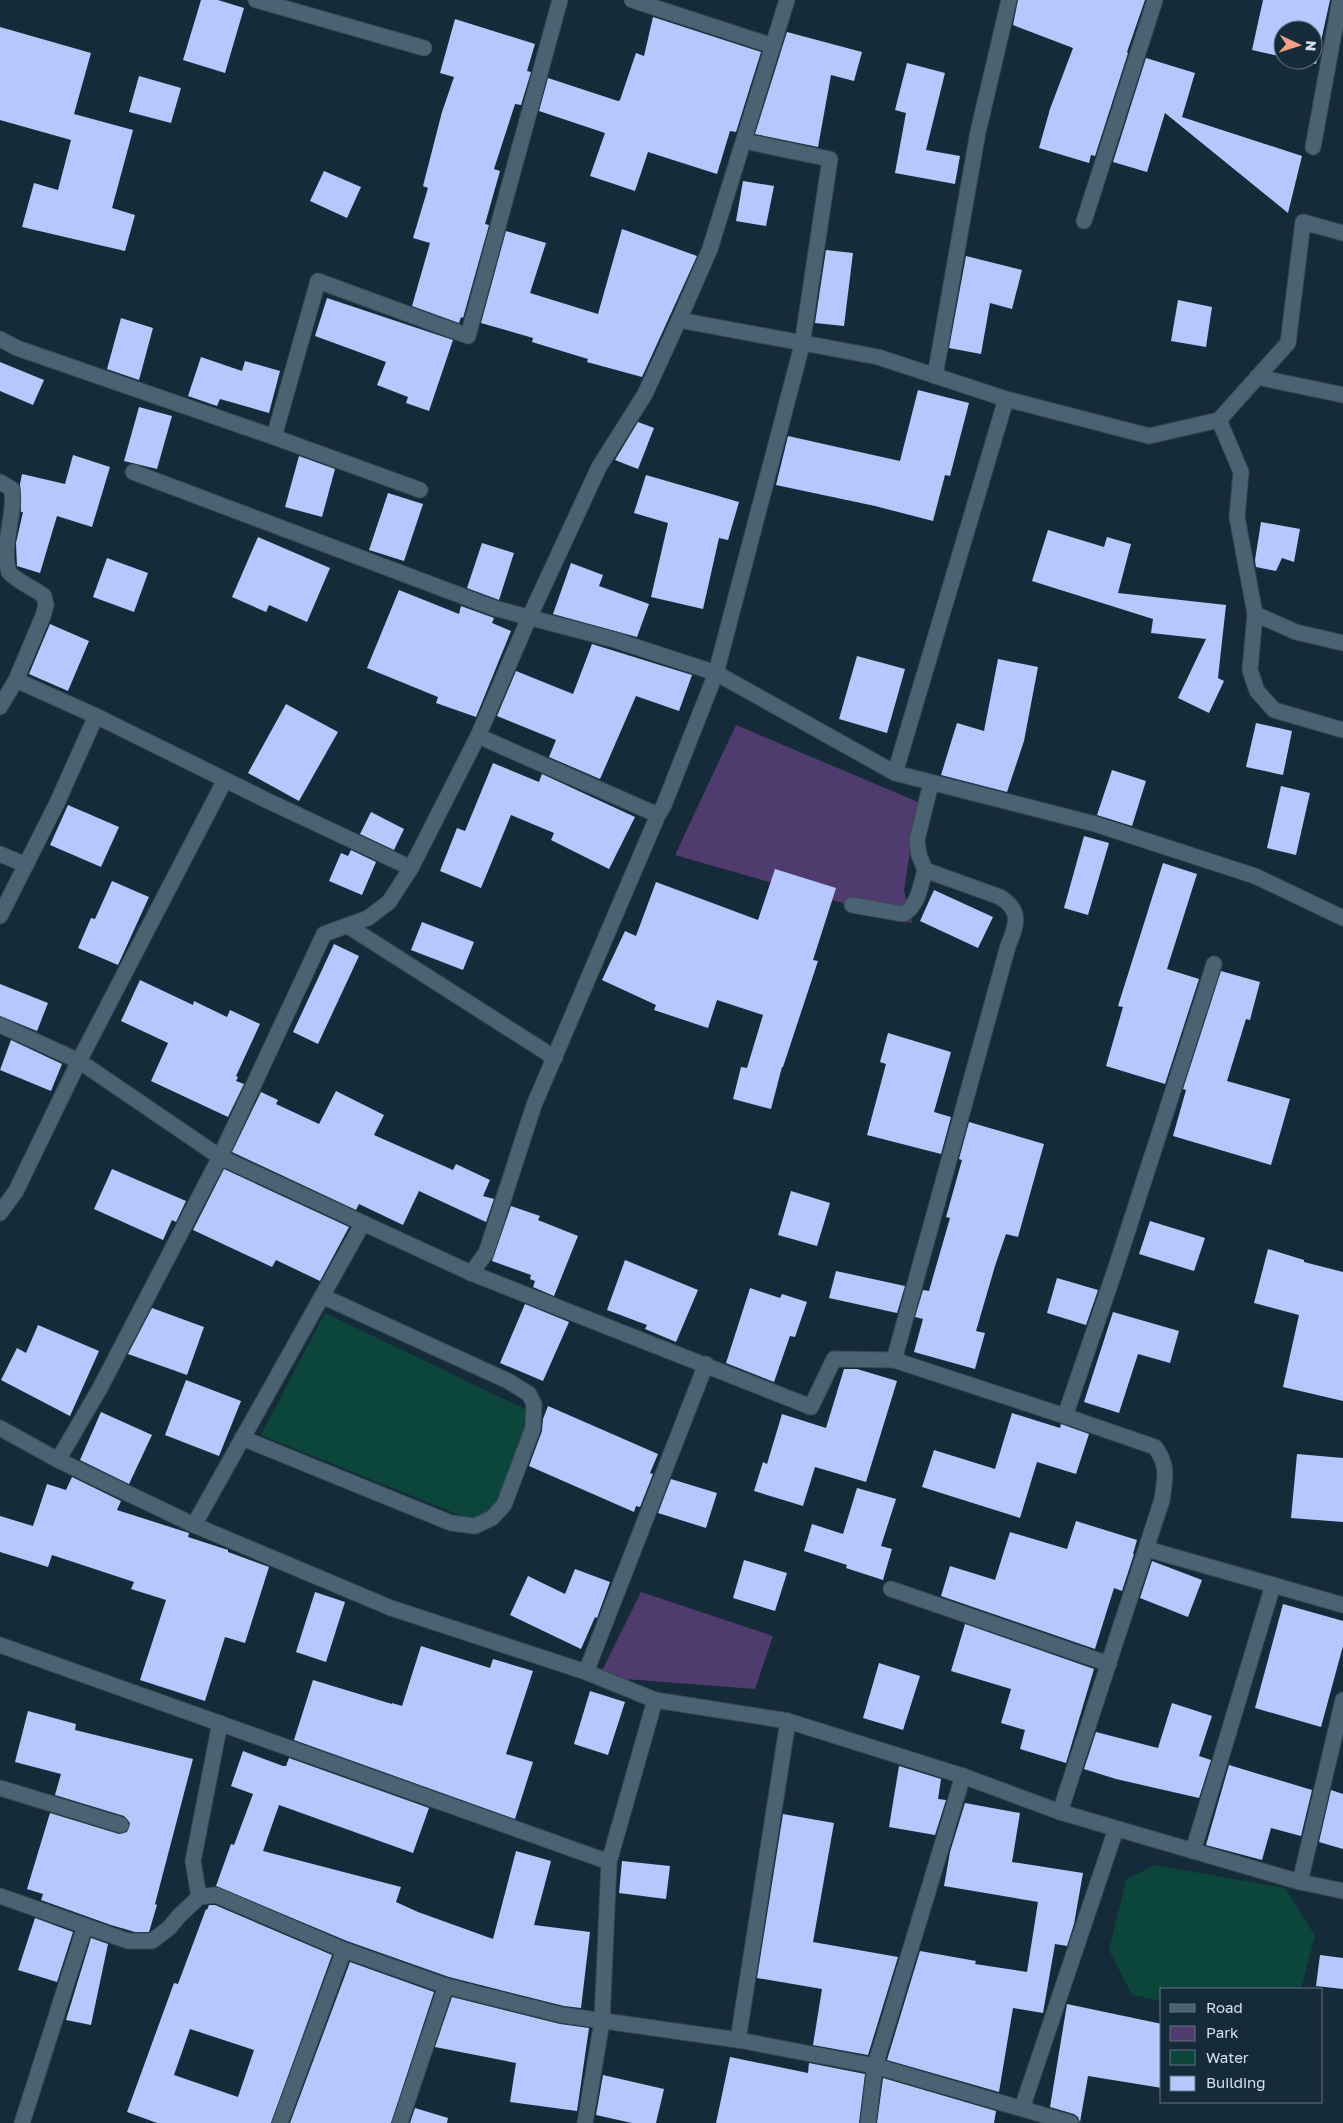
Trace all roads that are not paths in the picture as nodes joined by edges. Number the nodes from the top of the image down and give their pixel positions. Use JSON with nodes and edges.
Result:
{"nodes":[{"id":1,"x":256,"y":0,"type":"edge"},
{"id":2,"x":560,"y":0,"type":"edge"},
{"id":3,"x":632,"y":0,"type":"edge"},
{"id":4,"x":787,"y":0,"type":"edge"},
{"id":5,"x":1008,"y":0,"type":"edge"},
{"id":6,"x":1156,"y":0,"type":"edge"},
{"id":7,"x":1340,"y":0,"type":"edge"},
{"id":8,"x":772,"y":46,"type":"junction"},
{"id":9,"x":424,"y":48,"type":"dead end"},
{"id":10,"x":744,"y":141,"type":"junction"},
{"id":11,"x":1313,"y":147,"type":"dead end"},
{"id":12,"x":1084,"y":221,"type":"dead end"},
{"id":13,"x":1343,"y":233,"type":"edge"},
{"id":14,"x":679,"y":320,"type":"junction"},
{"id":15,"x":0,"y":339,"type":"edge"},
{"id":16,"x":802,"y":345,"type":"junction"},
{"id":17,"x":934,"y":376,"type":"junction"},
{"id":18,"x":1257,"y":377,"type":"junction"},
{"id":19,"x":1343,"y":395,"type":"edge"},
{"id":20,"x":1006,"y":399,"type":"junction"},
{"id":21,"x":1219,"y":420,"type":"junction"},
{"id":22,"x":274,"y":437,"type":"junction"},
{"id":23,"x":133,"y":472,"type":"dead end"},
{"id":24,"x":0,"y":482,"type":"edge"},
{"id":25,"x":420,"y":490,"type":"dead end"},
{"id":26,"x":1255,"y":614,"type":"junction"},
{"id":27,"x":529,"y":618,"type":"junction"},
{"id":28,"x":1343,"y":643,"type":"edge"},
{"id":29,"x":716,"y":673,"type":"junction"},
{"id":30,"x":16,"y":680,"type":"junction"},
{"id":31,"x":0,"y":708,"type":"edge"},
{"id":32,"x":96,"y":716,"type":"junction"},
{"id":33,"x":1343,"y":730,"type":"edge"},
{"id":34,"x":478,"y":736,"type":"junction"},
{"id":35,"x":895,"y":774,"type":"junction"},
{"id":36,"x":225,"y":780,"type":"junction"},
{"id":37,"x":932,"y":783,"type":"junction"},
{"id":38,"x":658,"y":816,"type":"junction"},
{"id":39,"x":0,"y":854,"type":"edge"},
{"id":40,"x":26,"y":865,"type":"junction"},
{"id":41,"x":411,"y":868,"type":"junction"},
{"id":42,"x":925,"y":870,"type":"junction"},
{"id":43,"x":852,"y":905,"type":"dead end"},
{"id":44,"x":0,"y":916,"type":"edge"},
{"id":45,"x":1343,"y":918,"type":"edge"},
{"id":46,"x":348,"y":926,"type":"junction"},
{"id":47,"x":1214,"y":964,"type":"dead end"},
{"id":48,"x":0,"y":1025,"type":"edge"},
{"id":49,"x":554,"y":1058,"type":"junction"},
{"id":50,"x":79,"y":1061,"type":"junction"},
{"id":51,"x":220,"y":1157,"type":"junction"},
{"id":52,"x":0,"y":1213,"type":"edge"},
{"id":53,"x":363,"y":1223,"type":"junction"},
{"id":54,"x":471,"y":1273,"type":"junction"},
{"id":55,"x":322,"y":1296,"type":"junction"},
{"id":56,"x":894,"y":1360,"type":"junction"},
{"id":57,"x":706,"y":1364,"type":"junction"},
{"id":58,"x":1065,"y":1416,"type":"junction"},
{"id":59,"x":0,"y":1428,"type":"edge"},
{"id":60,"x":242,"y":1438,"type":"junction"},
{"id":61,"x":58,"y":1460,"type":"junction"},
{"id":62,"x":194,"y":1525,"type":"junction"},
{"id":63,"x":1147,"y":1549,"type":"junction"},
{"id":64,"x":1273,"y":1585,"type":"junction"},
{"id":65,"x":892,"y":1589,"type":"dead end"},
{"id":66,"x":1343,"y":1605,"type":"edge"},
{"id":67,"x":0,"y":1645,"type":"edge"},
{"id":68,"x":1109,"y":1664,"type":"junction"},
{"id":69,"x":586,"y":1672,"type":"junction"},
{"id":70,"x":655,"y":1700,"type":"junction"},
{"id":71,"x":1343,"y":1700,"type":"edge"},
{"id":72,"x":788,"y":1721,"type":"junction"},
{"id":73,"x":220,"y":1723,"type":"junction"},
{"id":74,"x":964,"y":1776,"type":"junction"},
{"id":75,"x":0,"y":1788,"type":"edge"},
{"id":76,"x":1060,"y":1812,"type":"junction"},
{"id":77,"x":121,"y":1824,"type":"dead end"},
{"id":78,"x":1116,"y":1828,"type":"junction"},
{"id":79,"x":1193,"y":1851,"type":"junction"},
{"id":80,"x":609,"y":1862,"type":"junction"},
{"id":81,"x":1300,"y":1882,"type":"junction"},
{"id":82,"x":1343,"y":1891,"type":"edge"},
{"id":83,"x":0,"y":1896,"type":"edge"},
{"id":84,"x":200,"y":1897,"type":"junction"},
{"id":85,"x":85,"y":1926,"type":"junction"},
{"id":86,"x":344,"y":1950,"type":"junction"},
{"id":87,"x":446,"y":1986,"type":"junction"},
{"id":88,"x":602,"y":2021,"type":"junction"},
{"id":89,"x":738,"y":2040,"type":"junction"},
{"id":90,"x":875,"y":2066,"type":"junction"},
{"id":91,"x":1022,"y":2108,"type":"junction"},
{"id":92,"x":22,"y":2123,"type":"edge"},
{"id":93,"x":280,"y":2123,"type":"edge"},
{"id":94,"x":400,"y":2123,"type":"edge"},
{"id":95,"x":585,"y":2123,"type":"edge"},
{"id":96,"x":868,"y":2123,"type":"edge"},
{"id":97,"x":1070,"y":2123,"type":"edge"}],
"edges":[{"from":1,"to":9,"type":"street"},
{"from":2,"to":22,"type":"street"},
{"from":3,"to":8,"type":"street"},
{"from":4,"to":8,"type":"street"},
{"from":5,"to":17,"type":"street"},
{"from":6,"to":12,"type":"street"},
{"from":7,"to":11,"type":"street"},
{"from":8,"to":10,"type":"street"},
{"from":10,"to":14,"type":"street"},
{"from":10,"to":16,"type":"street"},
{"from":13,"to":18,"type":"street"},
{"from":14,"to":16,"type":"street"},
{"from":14,"to":27,"type":"street"},
{"from":15,"to":22,"type":"street"},
{"from":16,"to":17,"type":"street"},
{"from":16,"to":29,"type":"street"},
{"from":17,"to":20,"type":"street"},
{"from":18,"to":19,"type":"street"},
{"from":18,"to":21,"type":"street"},
{"from":20,"to":21,"type":"street"},
{"from":20,"to":35,"type":"street"},
{"from":21,"to":26,"type":"street"},
{"from":22,"to":25,"type":"street"},
{"from":23,"to":27,"type":"street"},
{"from":24,"to":30,"type":"street"},
{"from":26,"to":28,"type":"street"},
{"from":26,"to":33,"type":"street"},
{"from":27,"to":29,"type":"street"},
{"from":27,"to":34,"type":"street"},
{"from":29,"to":35,"type":"street"},
{"from":29,"to":38,"type":"street"},
{"from":30,"to":31,"type":"street"},
{"from":30,"to":32,"type":"street"},
{"from":32,"to":36,"type":"street"},
{"from":32,"to":40,"type":"street"},
{"from":34,"to":38,"type":"street"},
{"from":34,"to":41,"type":"street"},
{"from":35,"to":37,"type":"street"},
{"from":36,"to":41,"type":"street"},
{"from":36,"to":50,"type":"street"},
{"from":37,"to":42,"type":"street"},
{"from":37,"to":45,"type":"street"},
{"from":38,"to":49,"type":"street"},
{"from":39,"to":40,"type":"street"},
{"from":40,"to":44,"type":"street"},
{"from":41,"to":46,"type":"street"},
{"from":42,"to":43,"type":"street"},
{"from":42,"to":56,"type":"street"},
{"from":46,"to":49,"type":"street"},
{"from":46,"to":51,"type":"street"},
{"from":47,"to":58,"type":"street"},
{"from":48,"to":50,"type":"street"},
{"from":49,"to":54,"type":"street"},
{"from":50,"to":51,"type":"street"},
{"from":50,"to":52,"type":"street"},
{"from":51,"to":53,"type":"street"},
{"from":51,"to":61,"type":"street"},
{"from":53,"to":54,"type":"street"},
{"from":53,"to":55,"type":"street"},
{"from":54,"to":57,"type":"street"},
{"from":55,"to":60,"type":"street"},
{"from":55,"to":60,"type":"street"},
{"from":56,"to":57,"type":"street"},
{"from":56,"to":58,"type":"street"},
{"from":57,"to":69,"type":"street"},
{"from":58,"to":63,"type":"street"},
{"from":59,"to":61,"type":"street"},
{"from":60,"to":62,"type":"street"},
{"from":61,"to":62,"type":"street"},
{"from":62,"to":69,"type":"street"},
{"from":63,"to":64,"type":"street"},
{"from":63,"to":68,"type":"street"},
{"from":64,"to":66,"type":"street"},
{"from":64,"to":79,"type":"street"},
{"from":65,"to":68,"type":"street"},
{"from":67,"to":73,"type":"street"},
{"from":68,"to":76,"type":"street"},
{"from":69,"to":70,"type":"street"},
{"from":70,"to":72,"type":"street"},
{"from":70,"to":80,"type":"street"},
{"from":71,"to":81,"type":"street"},
{"from":72,"to":74,"type":"street"},
{"from":72,"to":89,"type":"street"},
{"from":73,"to":80,"type":"street"},
{"from":73,"to":84,"type":"street"},
{"from":74,"to":76,"type":"street"},
{"from":74,"to":90,"type":"street"},
{"from":75,"to":77,"type":"street"},
{"from":76,"to":78,"type":"street"},
{"from":78,"to":79,"type":"street"},
{"from":78,"to":91,"type":"street"},
{"from":79,"to":81,"type":"street"},
{"from":80,"to":88,"type":"street"},
{"from":81,"to":82,"type":"street"},
{"from":83,"to":85,"type":"street"},
{"from":84,"to":85,"type":"street"},
{"from":84,"to":86,"type":"street"},
{"from":85,"to":92,"type":"street"},
{"from":86,"to":87,"type":"street"},
{"from":86,"to":93,"type":"street"},
{"from":87,"to":88,"type":"street"},
{"from":87,"to":94,"type":"street"},
{"from":88,"to":89,"type":"street"},
{"from":88,"to":95,"type":"street"},
{"from":89,"to":90,"type":"street"},
{"from":90,"to":91,"type":"street"},
{"from":90,"to":96,"type":"street"},
{"from":91,"to":97,"type":"street"}]}
